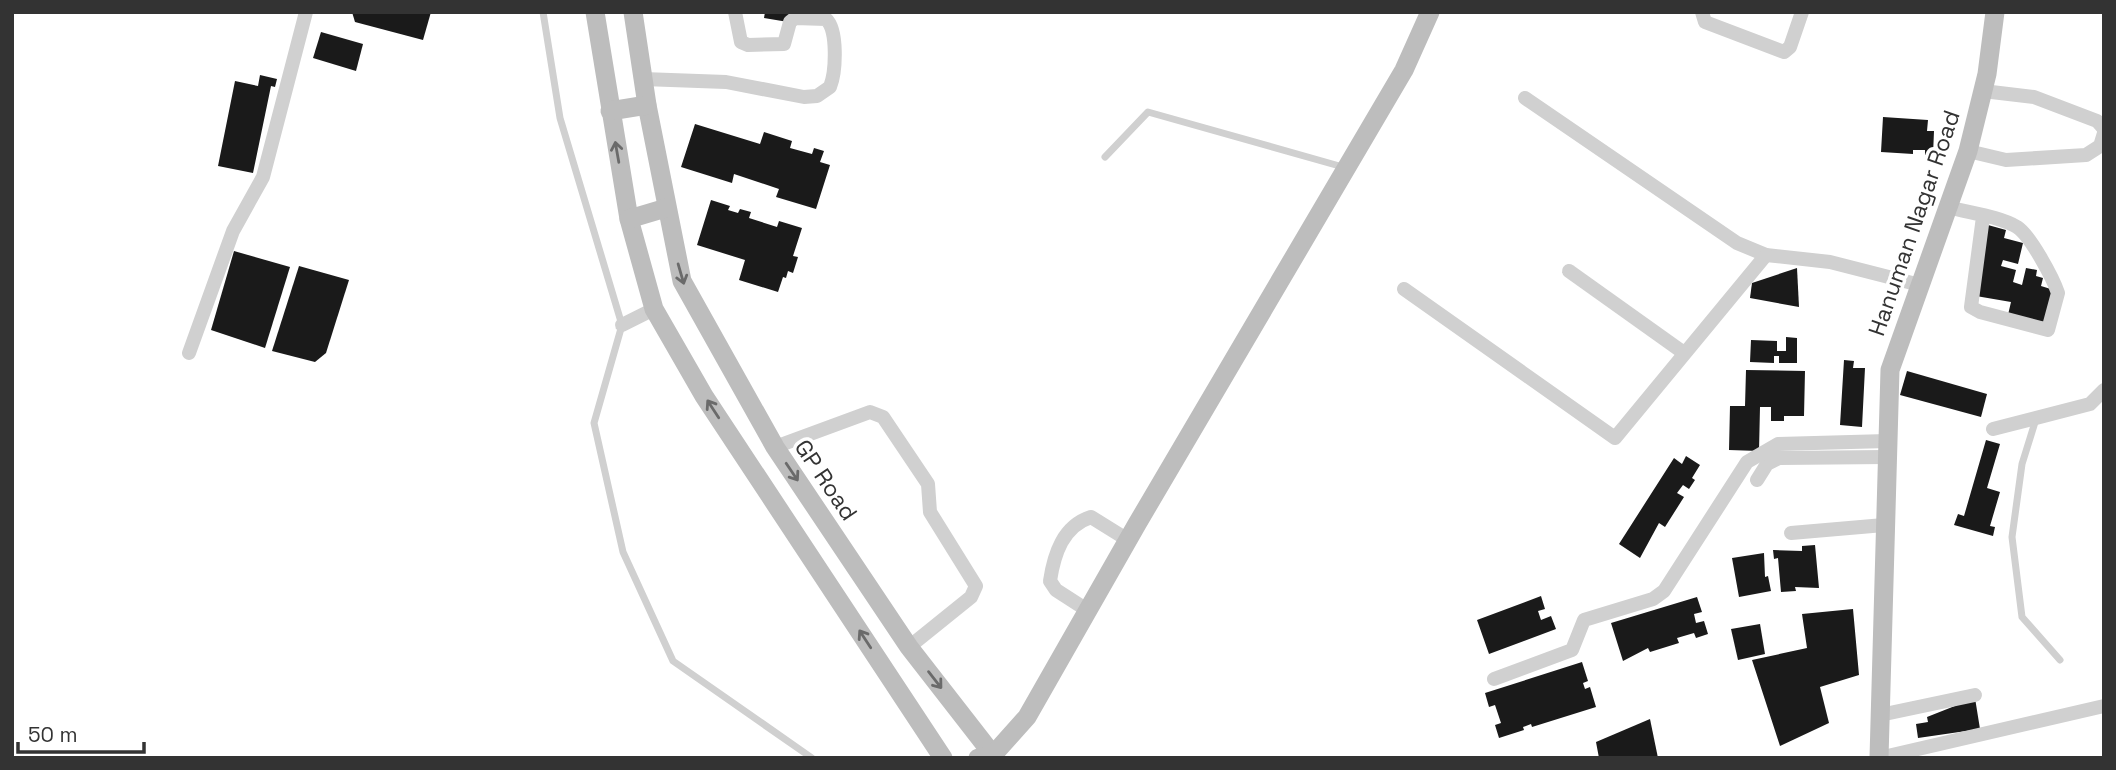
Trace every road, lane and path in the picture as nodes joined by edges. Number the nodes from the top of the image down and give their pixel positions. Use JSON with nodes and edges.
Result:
{"nodes":[{"id":1,"x":306,"y":12,"type":"edge"},
{"id":2,"x":542,"y":12,"type":"edge"},
{"id":3,"x":596,"y":12,"type":"edge"},
{"id":4,"x":634,"y":12,"type":"edge"},
{"id":5,"x":735,"y":12,"type":"edge"},
{"id":6,"x":1430,"y":12,"type":"edge"},
{"id":7,"x":1702,"y":12,"type":"edge"},
{"id":8,"x":1802,"y":12,"type":"edge"},
{"id":9,"x":1995,"y":12,"type":"edge"},
{"id":10,"x":643,"y":79,"type":"junction"},
{"id":11,"x":1983,"y":91,"type":"junction"},
{"id":12,"x":1525,"y":98,"type":"dead end"},
{"id":13,"x":647,"y":105,"type":"junction"},
{"id":14,"x":610,"y":111,"type":"junction"},
{"id":15,"x":2104,"y":131,"type":"edge"},
{"id":16,"x":1968,"y":151,"type":"junction"},
{"id":17,"x":1105,"y":157,"type":"dead end"},
{"id":18,"x":1347,"y":168,"type":"junction"},
{"id":19,"x":1948,"y":207,"type":"junction"},
{"id":20,"x":666,"y":208,"type":"junction"},
{"id":21,"x":1983,"y":217,"type":"junction"},
{"id":22,"x":629,"y":219,"type":"junction"},
{"id":23,"x":1766,"y":255,"type":"junction"},
{"id":24,"x":1569,"y":271,"type":"dead end"},
{"id":25,"x":1920,"y":285,"type":"junction"},
{"id":26,"x":1404,"y":289,"type":"dead end"},
{"id":27,"x":654,"y":309,"type":"junction"},
{"id":28,"x":622,"y":325,"type":"junction"},
{"id":29,"x":189,"y":353,"type":"dead end"},
{"id":30,"x":1685,"y":353,"type":"junction"},
{"id":31,"x":2104,"y":390,"type":"edge"},
{"id":32,"x":2036,"y":418,"type":"junction"},
{"id":33,"x":1993,"y":429,"type":"dead end"},
{"id":34,"x":775,"y":447,"type":"junction"},
{"id":35,"x":1886,"y":449,"type":"junction"},
{"id":36,"x":1757,"y":481,"type":"dead end"},
{"id":37,"x":1884,"y":525,"type":"junction"},
{"id":38,"x":1791,"y":533,"type":"dead end"},
{"id":39,"x":1128,"y":540,"type":"junction"},
{"id":40,"x":1087,"y":610,"type":"junction"},
{"id":41,"x":909,"y":647,"type":"junction"},
{"id":42,"x":2060,"y":660,"type":"dead end"},
{"id":43,"x":1494,"y":679,"type":"dead end"},
{"id":44,"x":1975,"y":695,"type":"dead end"},
{"id":45,"x":2104,"y":706,"type":"edge"},
{"id":46,"x":1880,"y":715,"type":"junction"},
{"id":47,"x":988,"y":757,"type":"edge"},
{"id":48,"x":812,"y":758,"type":"edge"},
{"id":49,"x":943,"y":758,"type":"edge"},
{"id":50,"x":1879,"y":758,"type":"edge"}],
"edges":[{"from":1,"to":29,"type":"street"},
{"from":2,"to":28,"type":"lane"},
{"from":3,"to":14,"type":"street"},
{"from":4,"to":10,"type":"street","name":"GP Road"},
{"from":5,"to":10,"type":"street"},
{"from":6,"to":18,"type":"street"},
{"from":7,"to":8,"type":"street"},
{"from":9,"to":11,"type":"street","name":"Hanuman Nagar Road"},
{"from":10,"to":13,"type":"street","name":"GP Road"},
{"from":11,"to":15,"type":"street"},
{"from":11,"to":16,"type":"street","name":"Hanuman Nagar Road"},
{"from":12,"to":23,"type":"street"},
{"from":13,"to":14,"type":"street"},
{"from":13,"to":20,"type":"street","name":"GP Road"},
{"from":22,"to":14,"type":"street","one_way":true},
{"from":15,"to":16,"type":"street"},
{"from":16,"to":19,"type":"street","name":"Hanuman Nagar Road"},
{"from":17,"to":18,"type":"lane"},
{"from":18,"to":39,"type":"street"},
{"from":19,"to":21,"type":"street"},
{"from":19,"to":25,"type":"street","name":"Hanuman Nagar Road"},
{"from":20,"to":22,"type":"street"},
{"from":20,"to":34,"type":"street","name":"GP Road","one_way":true},
{"from":21,"to":21,"type":"street"},
{"from":22,"to":27,"type":"street"},
{"from":23,"to":25,"type":"street"},
{"from":23,"to":30,"type":"street"},
{"from":24,"to":30,"type":"street"},
{"from":25,"to":35,"type":"street","name":"Hanuman Nagar Road"},
{"from":26,"to":30,"type":"street"},
{"from":27,"to":28,"type":"street"},
{"from":49,"to":27,"type":"street","one_way":true},
{"from":28,"to":48,"type":"lane"},
{"from":31,"to":32,"type":"street"},
{"from":32,"to":33,"type":"street"},
{"from":32,"to":42,"type":"lane"},
{"from":34,"to":41,"type":"street","name":"GP Road","one_way":true},
{"from":34,"to":41,"type":"street"},
{"from":35,"to":36,"type":"street"},
{"from":35,"to":37,"type":"street","name":"Hanuman Nagar Road"},
{"from":35,"to":43,"type":"street"},
{"from":37,"to":38,"type":"street"},
{"from":37,"to":46,"type":"street","name":"Hanuman Nagar Road"},
{"from":39,"to":40,"type":"street"},
{"from":39,"to":40,"type":"street"},
{"from":40,"to":47,"type":"street"},
{"from":41,"to":47,"type":"street","name":"GP Road","one_way":true},
{"from":44,"to":46,"type":"street"},
{"from":45,"to":50,"type":"street"},
{"from":46,"to":50,"type":"street","name":"Hanuman Nagar Road"}]}
